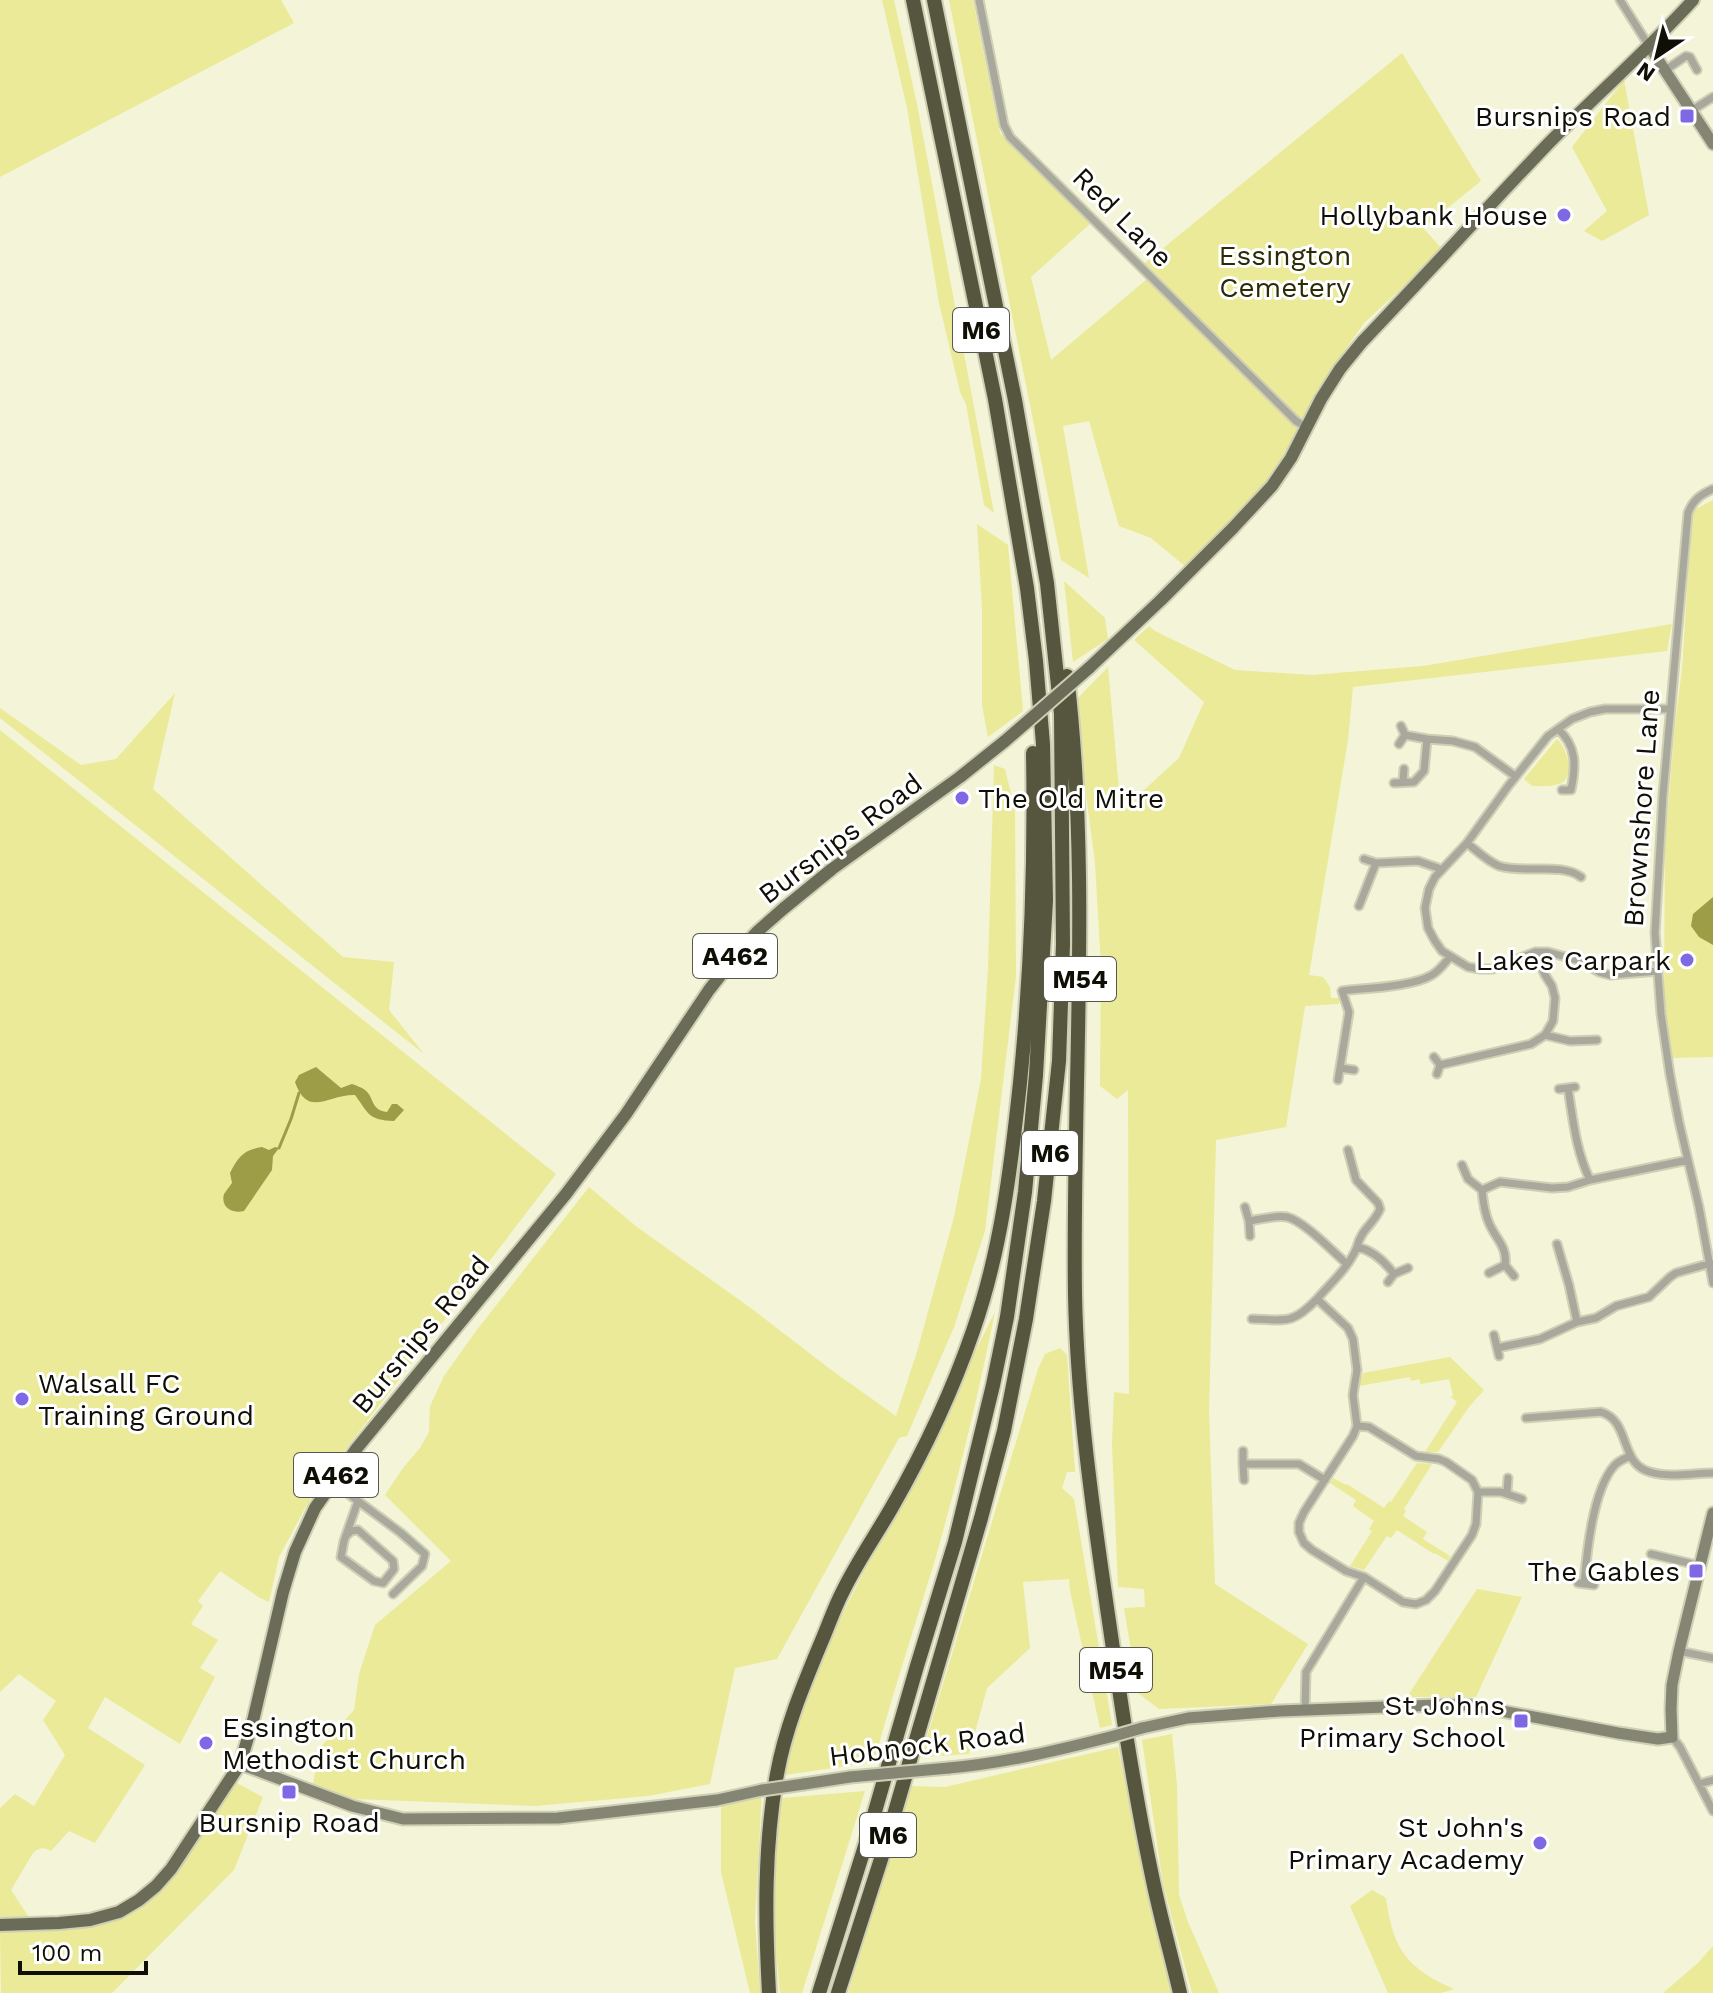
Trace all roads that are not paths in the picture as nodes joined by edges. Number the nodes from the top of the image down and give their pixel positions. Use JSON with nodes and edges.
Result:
{"nodes":[{"id":1,"x":913,"y":0,"type":"edge"},
{"id":2,"x":934,"y":0,"type":"edge"},
{"id":3,"x":979,"y":0,"type":"edge"},
{"id":4,"x":1620,"y":0,"type":"edge"},
{"id":5,"x":1693,"y":0,"type":"edge"},
{"id":6,"x":1649,"y":46,"type":"junction"},
{"id":7,"x":1697,"y":70,"type":"dead end"},
{"id":8,"x":1664,"y":71,"type":"junction"},
{"id":9,"x":1713,"y":97,"type":"edge"},
{"id":10,"x":1691,"y":111,"type":"junction"},
{"id":11,"x":1713,"y":144,"type":"edge"},
{"id":12,"x":1306,"y":427,"type":"junction"},
{"id":13,"x":1713,"y":489,"type":"edge"},
{"id":14,"x":1051,"y":618,"type":"junction"},
{"id":15,"x":1036,"y":661,"type":"junction"},
{"id":16,"x":1670,"y":709,"type":"junction"},
{"id":17,"x":1401,"y":726,"type":"dead end"},
{"id":18,"x":1558,"y":729,"type":"junction"},
{"id":19,"x":1405,"y":735,"type":"junction"},
{"id":20,"x":1427,"y":739,"type":"junction"},
{"id":21,"x":1399,"y":744,"type":"dead end"},
{"id":22,"x":1404,"y":769,"type":"dead end"},
{"id":23,"x":1515,"y":776,"type":"junction"},
{"id":24,"x":1562,"y":790,"type":"dead end"},
{"id":25,"x":1467,"y":843,"type":"junction"},
{"id":26,"x":1364,"y":859,"type":"dead end"},
{"id":27,"x":1578,"y":861,"type":"dead end"},
{"id":28,"x":1376,"y":863,"type":"junction"},
{"id":29,"x":1441,"y":869,"type":"junction"},
{"id":30,"x":1572,"y":870,"type":"junction"},
{"id":31,"x":1581,"y":877,"type":"dead end"},
{"id":32,"x":1359,"y":906,"type":"dead end"},
{"id":33,"x":1063,"y":944,"type":"junction"},
{"id":34,"x":1535,"y":952,"type":"junction"},
{"id":35,"x":1450,"y":957,"type":"junction"},
{"id":36,"x":1658,"y":971,"type":"junction"},
{"id":37,"x":1342,"y":991,"type":"junction"},
{"id":38,"x":1331,"y":993,"type":"dead end"},
{"id":39,"x":1545,"y":1035,"type":"junction"},
{"id":40,"x":1597,"y":1040,"type":"dead end"},
{"id":41,"x":1434,"y":1057,"type":"dead end"},
{"id":42,"x":1340,"y":1068,"type":"junction"},
{"id":43,"x":1354,"y":1070,"type":"dead end"},
{"id":44,"x":1338,"y":1080,"type":"dead end"},
{"id":45,"x":1567,"y":1088,"type":"dead end"},
{"id":46,"x":1035,"y":1093,"type":"junction"},
{"id":47,"x":1348,"y":1150,"type":"dead end"},
{"id":48,"x":1688,"y":1160,"type":"junction"},
{"id":49,"x":1462,"y":1165,"type":"dead end"},
{"id":50,"x":1590,"y":1180,"type":"junction"},
{"id":51,"x":1076,"y":1190,"type":"junction"},
{"id":52,"x":1482,"y":1190,"type":"junction"},
{"id":53,"x":1245,"y":1207,"type":"dead end"},
{"id":54,"x":1249,"y":1221,"type":"junction"},
{"id":55,"x":1250,"y":1236,"type":"dead end"},
{"id":56,"x":1557,"y":1244,"type":"dead end"},
{"id":57,"x":1357,"y":1247,"type":"junction"},
{"id":58,"x":1711,"y":1263,"type":"edge"},
{"id":59,"x":1347,"y":1264,"type":"junction"},
{"id":60,"x":1505,"y":1265,"type":"junction"},
{"id":61,"x":1408,"y":1268,"type":"dead end"},
{"id":62,"x":1489,"y":1273,"type":"dead end"},
{"id":63,"x":1394,"y":1274,"type":"junction"},
{"id":64,"x":989,"y":1276,"type":"junction"},
{"id":65,"x":1514,"y":1276,"type":"dead end"},
{"id":66,"x":1388,"y":1282,"type":"dead end"},
{"id":67,"x":1713,"y":1283,"type":"edge"},
{"id":68,"x":1317,"y":1299,"type":"junction"},
{"id":69,"x":1252,"y":1319,"type":"dead end"},
{"id":70,"x":1577,"y":1322,"type":"junction"},
{"id":71,"x":1494,"y":1335,"type":"dead end"},
{"id":72,"x":1612,"y":1404,"type":"dead end"},
{"id":73,"x":1607,"y":1414,"type":"junction"},
{"id":74,"x":1538,"y":1416,"type":"junction"},
{"id":75,"x":1526,"y":1418,"type":"dead end"},
{"id":76,"x":1357,"y":1426,"type":"junction"},
{"id":77,"x":1538,"y":1426,"type":"dead end"},
{"id":78,"x":1243,"y":1451,"type":"dead end"},
{"id":79,"x":1630,"y":1456,"type":"junction"},
{"id":80,"x":1243,"y":1464,"type":"junction"},
{"id":81,"x":1713,"y":1473,"type":"edge"},
{"id":82,"x":1508,"y":1478,"type":"dead end"},
{"id":83,"x":1244,"y":1480,"type":"dead end"},
{"id":84,"x":1325,"y":1480,"type":"junction"},
{"id":85,"x":331,"y":1481,"type":"junction"},
{"id":86,"x":1478,"y":1492,"type":"junction"},
{"id":87,"x":1507,"y":1493,"type":"junction"},
{"id":88,"x":1522,"y":1499,"type":"dead end"},
{"id":89,"x":358,"y":1501,"type":"junction"},
{"id":90,"x":1713,"y":1513,"type":"edge"},
{"id":91,"x":347,"y":1535,"type":"junction"},
{"id":92,"x":1651,"y":1554,"type":"dead end"},
{"id":93,"x":1701,"y":1566,"type":"junction"},
{"id":94,"x":1364,"y":1577,"type":"junction"},
{"id":95,"x":1594,"y":1585,"type":"dead end"},
{"id":96,"x":393,"y":1594,"type":"dead end"},
{"id":97,"x":1679,"y":1651,"type":"junction"},
{"id":98,"x":1713,"y":1658,"type":"edge"},
{"id":99,"x":1305,"y":1711,"type":"junction"},
{"id":100,"x":1672,"y":1737,"type":"junction"},
{"id":101,"x":240,"y":1764,"type":"junction"},
{"id":102,"x":1713,"y":1780,"type":"edge"},
{"id":103,"x":1699,"y":1784,"type":"junction"},
{"id":104,"x":1713,"y":1811,"type":"edge"},
{"id":105,"x":0,"y":1925,"type":"edge"},
{"id":106,"x":769,"y":1993,"type":"edge"},
{"id":107,"x":819,"y":1993,"type":"edge"},
{"id":108,"x":838,"y":1993,"type":"edge"},
{"id":109,"x":1180,"y":1993,"type":"edge"}],
"edges":[{"from":1,"to":15,"type":"highway","number":"M6"},
{"from":2,"to":14,"type":"highway","number":"M6"},
{"from":3,"to":12,"type":"street","name":"Red Lane"},
{"from":4,"to":6,"type":"street"},
{"from":5,"to":6,"type":"main road","number":"A462"},
{"from":6,"to":8,"type":"main road"},
{"from":6,"to":12,"type":"main road","name":"Bursnips Road","number":"A462"},
{"from":7,"to":8,"type":"street"},
{"from":8,"to":10,"type":"main road"},
{"from":9,"to":10,"type":"street"},
{"from":10,"to":11,"type":"main road"},
{"from":12,"to":85,"type":"main road","name":"Bursnips Road","number":"A462","bridge":true},
{"from":13,"to":16,"type":"street","name":"Brownshore Lane"},
{"from":14,"to":33,"type":"highway","number":"M6"},
{"from":14,"to":51,"type":"highway","number":"M54"},
{"from":15,"to":46,"type":"highway","number":"M6"},
{"from":15,"to":64,"type":"highway","number":"M54"},
{"from":16,"to":18,"type":"street"},
{"from":16,"to":36,"type":"street","name":"Brownshore Lane"},
{"from":17,"to":19,"type":"street"},
{"from":18,"to":23,"type":"street"},
{"from":18,"to":24,"type":"street"},
{"from":19,"to":20,"type":"street"},
{"from":19,"to":21,"type":"street"},
{"from":20,"to":22,"type":"street"},
{"from":20,"to":23,"type":"street"},
{"from":23,"to":25,"type":"street"},
{"from":25,"to":29,"type":"street"},
{"from":25,"to":30,"type":"street"},
{"from":26,"to":28,"type":"street"},
{"from":27,"to":30,"type":"street"},
{"from":28,"to":29,"type":"street"},
{"from":28,"to":32,"type":"street"},
{"from":29,"to":35,"type":"street"},
{"from":30,"to":31,"type":"street"},
{"from":33,"to":51,"type":"highway"},
{"from":33,"to":108,"type":"highway","number":"M6"},
{"from":34,"to":35,"type":"street"},
{"from":34,"to":36,"type":"street"},
{"from":34,"to":39,"type":"street"},
{"from":35,"to":37,"type":"street"},
{"from":36,"to":48,"type":"street","name":"Brownshore Lane"},
{"from":37,"to":38,"type":"street"},
{"from":37,"to":42,"type":"street"},
{"from":39,"to":40,"type":"street"},
{"from":39,"to":41,"type":"street"},
{"from":42,"to":43,"type":"street"},
{"from":42,"to":44,"type":"street"},
{"from":45,"to":50,"type":"street"},
{"from":46,"to":64,"type":"highway"},
{"from":46,"to":107,"type":"highway","number":"M6"},
{"from":47,"to":57,"type":"street"},
{"from":48,"to":50,"type":"street"},
{"from":48,"to":58,"type":"street","name":"Brownshore Lane"},
{"from":49,"to":52,"type":"street"},
{"from":50,"to":52,"type":"street"},
{"from":51,"to":109,"type":"highway","number":"M54"},
{"from":52,"to":60,"type":"street"},
{"from":53,"to":54,"type":"street"},
{"from":54,"to":55,"type":"street"},
{"from":54,"to":59,"type":"street"},
{"from":56,"to":70,"type":"street"},
{"from":57,"to":59,"type":"street"},
{"from":57,"to":63,"type":"street"},
{"from":58,"to":67,"type":"street","name":"Brownshore Lane"},
{"from":58,"to":70,"type":"street"},
{"from":59,"to":68,"type":"street"},
{"from":60,"to":62,"type":"street"},
{"from":60,"to":65,"type":"street"},
{"from":61,"to":63,"type":"street"},
{"from":63,"to":66,"type":"street"},
{"from":64,"to":106,"type":"highway","number":"M54"},
{"from":68,"to":69,"type":"street"},
{"from":68,"to":76,"type":"street"},
{"from":70,"to":71,"type":"street"},
{"from":72,"to":73,"type":"street"},
{"from":73,"to":74,"type":"street"},
{"from":73,"to":79,"type":"street"},
{"from":74,"to":75,"type":"street"},
{"from":74,"to":77,"type":"street"},
{"from":76,"to":84,"type":"street"},
{"from":76,"to":86,"type":"street"},
{"from":78,"to":80,"type":"street"},
{"from":79,"to":81,"type":"street"},
{"from":79,"to":95,"type":"street"},
{"from":80,"to":83,"type":"street"},
{"from":80,"to":84,"type":"street"},
{"from":82,"to":87,"type":"street"},
{"from":84,"to":94,"type":"street"},
{"from":85,"to":89,"type":"street"},
{"from":85,"to":101,"type":"main road","name":"Bursnips Road","number":"A462"},
{"from":86,"to":87,"type":"street"},
{"from":86,"to":94,"type":"street"},
{"from":87,"to":88,"type":"street"},
{"from":89,"to":91,"type":"street"},
{"from":89,"to":96,"type":"street"},
{"from":90,"to":93,"type":"main road"},
{"from":91,"to":91,"type":"street"},
{"from":92,"to":93,"type":"street"},
{"from":93,"to":97,"type":"main road"},
{"from":94,"to":99,"type":"street"},
{"from":97,"to":98,"type":"street"},
{"from":97,"to":100,"type":"main road"},
{"from":99,"to":100,"type":"main road","name":"Hobnock Road"},
{"from":99,"to":101,"type":"main road","name":"Hobnock Road","bridge":true},
{"from":100,"to":103,"type":"street"},
{"from":101,"to":105,"type":"main road","name":"Bursnips Road","number":"A462"},
{"from":102,"to":103,"type":"street"},
{"from":103,"to":104,"type":"street"}]}
